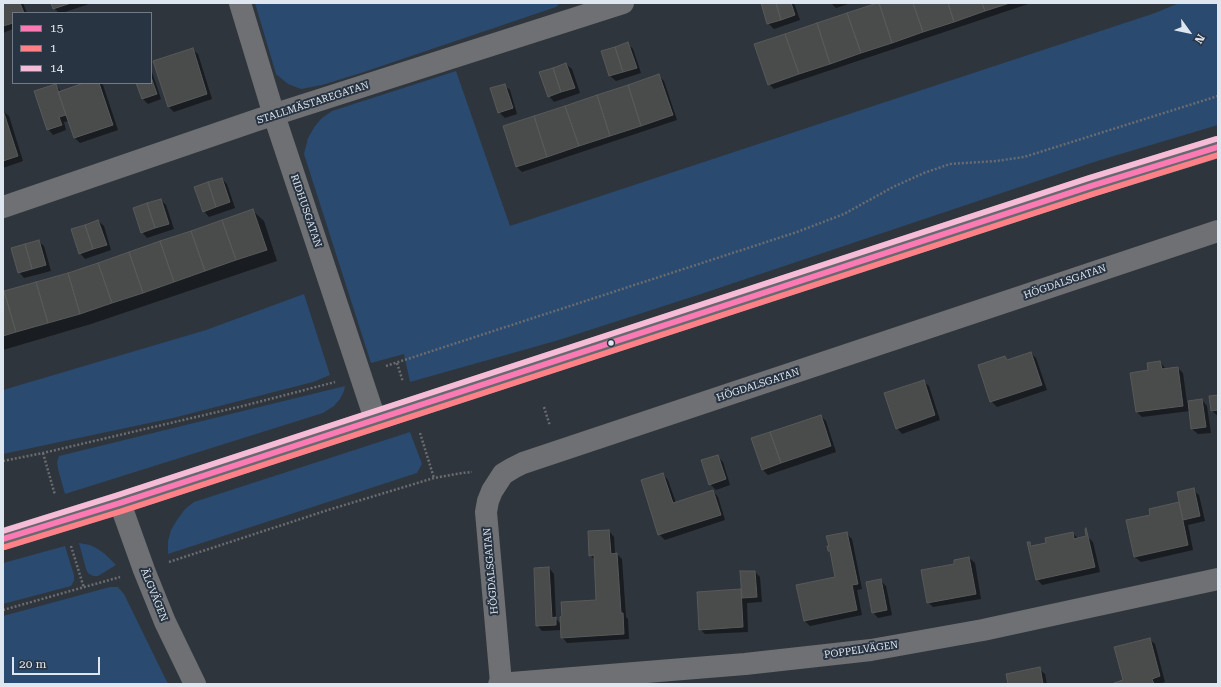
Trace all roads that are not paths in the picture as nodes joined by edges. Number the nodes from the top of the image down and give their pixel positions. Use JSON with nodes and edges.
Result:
{"nodes":[{"id":1,"x":240,"y":3,"type":"edge"},
{"id":2,"x":624,"y":3,"type":"edge"},
{"id":3,"x":274,"y":115,"type":"junction"},
{"id":4,"x":1218,"y":147,"type":"edge"},
{"id":5,"x":3,"y":207,"type":"edge"},
{"id":6,"x":1218,"y":231,"type":"edge"},
{"id":7,"x":375,"y":419,"type":"junction"},
{"id":8,"x":120,"y":503,"type":"junction"},
{"id":9,"x":3,"y":539,"type":"edge"},
{"id":10,"x":1218,"y":579,"type":"edge"},
{"id":11,"x":195,"y":684,"type":"edge"},
{"id":12,"x":500,"y":684,"type":"edge"}],
"edges":[{"from":1,"to":3,"type":"street","name":"RIDHUSGATAN"},
{"from":2,"to":3,"type":"street","name":"STALLMÄSTAREGATAN"},
{"from":3,"to":5,"type":"street","name":"STALLMÄSTAREGATAN"},
{"from":3,"to":7,"type":"street","name":"RIDHUSGATAN"},
{"from":4,"to":7,"type":"main road"},
{"from":6,"to":12,"type":"street","name":"HÖGDALSGATAN"},
{"from":7,"to":8,"type":"main road"},
{"from":8,"to":9,"type":"main road"},
{"from":8,"to":11,"type":"street","name":"ÄLGVÄGEN"},
{"from":10,"to":12,"type":"street","name":"POPPELVÄGEN"}]}
